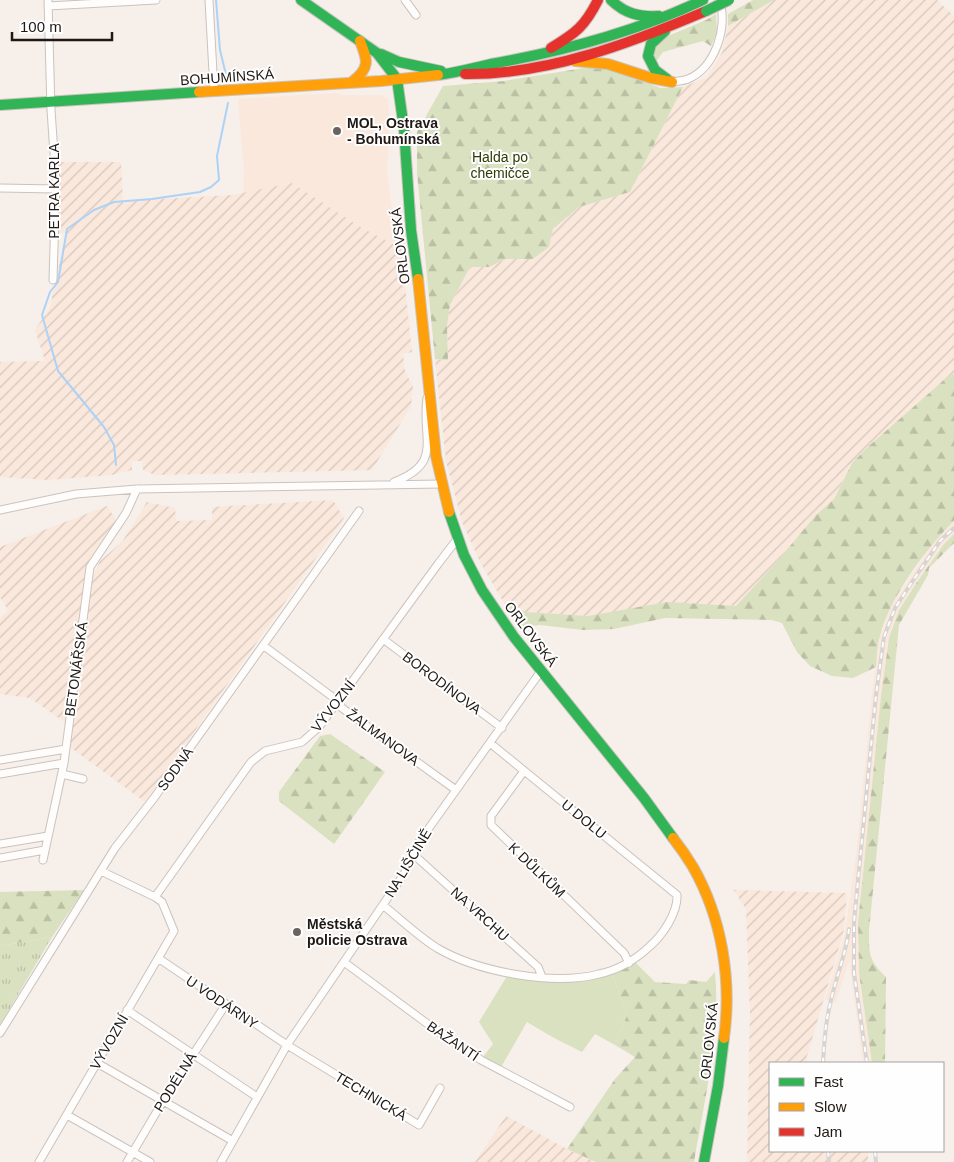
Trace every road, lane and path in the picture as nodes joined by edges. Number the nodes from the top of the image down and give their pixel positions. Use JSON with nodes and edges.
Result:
{"nodes":[{"id":1,"x":156,"y":0,"type":"edge"},
{"id":2,"x":209,"y":0,"type":"edge"},
{"id":3,"x":301,"y":0,"type":"edge"},
{"id":4,"x":405,"y":0,"type":"edge"},
{"id":5,"x":598,"y":0,"type":"edge"},
{"id":6,"x":611,"y":0,"type":"edge"},
{"id":7,"x":719,"y":0,"type":"edge"},
{"id":8,"x":728,"y":0,"type":"edge"},
{"id":9,"x":48,"y":3,"type":"edge"},
{"id":10,"x":704,"y":4,"type":"edge"},
{"id":11,"x":416,"y":15,"type":"dead end"},
{"id":12,"x":670,"y":16,"type":"junction"},
{"id":13,"x":680,"y":22,"type":"junction"},
{"id":14,"x":360,"y":42,"type":"junction"},
{"id":15,"x":378,"y":53,"type":"junction"},
{"id":16,"x":536,"y":56,"type":"junction"},
{"id":17,"x":562,"y":61,"type":"junction"},
{"id":18,"x":455,"y":73,"type":"junction"},
{"id":19,"x":397,"y":79,"type":"junction"},
{"id":20,"x":352,"y":82,"type":"junction"},
{"id":21,"x":672,"y":82,"type":"junction"},
{"id":22,"x":214,"y":91,"type":"junction"},
{"id":23,"x":52,"y":102,"type":"junction"},
{"id":24,"x":0,"y":105,"type":"edge"},
{"id":25,"x":0,"y":188,"type":"edge"},
{"id":26,"x":56,"y":189,"type":"junction"},
{"id":27,"x":53,"y":280,"type":"dead end"},
{"id":28,"x":429,"y":391,"type":"junction"},
{"id":29,"x":441,"y":484,"type":"junction"},
{"id":30,"x":387,"y":485,"type":"junction"},
{"id":31,"x":137,"y":489,"type":"junction"},
{"id":32,"x":0,"y":510,"type":"edge"},
{"id":33,"x":359,"y":511,"type":"dead end"},
{"id":34,"x":458,"y":538,"type":"junction"},
{"id":35,"x":383,"y":639,"type":"junction"},
{"id":36,"x":264,"y":646,"type":"junction"},
{"id":37,"x":542,"y":671,"type":"junction"},
{"id":38,"x":338,"y":701,"type":"junction"},
{"id":39,"x":502,"y":728,"type":"junction"},
{"id":40,"x":490,"y":743,"type":"junction"},
{"id":41,"x":66,"y":749,"type":"junction"},
{"id":42,"x":0,"y":760,"type":"edge"},
{"id":43,"x":64,"y":763,"type":"junction"},
{"id":44,"x":524,"y":771,"type":"junction"},
{"id":45,"x":0,"y":774,"type":"edge"},
{"id":46,"x":62,"y":774,"type":"junction"},
{"id":47,"x":83,"y":779,"type":"dead end"},
{"id":48,"x":456,"y":790,"type":"junction"},
{"id":49,"x":48,"y":836,"type":"junction"},
{"id":50,"x":0,"y":844,"type":"edge"},
{"id":51,"x":45,"y":850,"type":"junction"},
{"id":52,"x":413,"y":854,"type":"junction"},
{"id":53,"x":0,"y":858,"type":"edge"},
{"id":54,"x":43,"y":860,"type":"dead end"},
{"id":55,"x":101,"y":870,"type":"junction"},
{"id":56,"x":155,"y":897,"type":"junction"},
{"id":57,"x":382,"y":905,"type":"junction"},
{"id":58,"x":158,"y":958,"type":"junction"},
{"id":59,"x":344,"y":962,"type":"junction"},
{"id":60,"x":629,"y":963,"type":"junction"},
{"id":61,"x":542,"y":977,"type":"junction"},
{"id":62,"x":226,"y":1004,"type":"junction"},
{"id":63,"x":128,"y":1010,"type":"junction"},
{"id":64,"x":0,"y":1033,"type":"edge"},
{"id":65,"x":287,"y":1045,"type":"junction"},
{"id":66,"x":193,"y":1055,"type":"junction"},
{"id":67,"x":96,"y":1064,"type":"junction"},
{"id":68,"x":440,"y":1088,"type":"dead end"},
{"id":69,"x":257,"y":1097,"type":"junction"},
{"id":70,"x":162,"y":1101,"type":"junction"},
{"id":71,"x":570,"y":1107,"type":"dead end"},
{"id":72,"x":67,"y":1115,"type":"junction"},
{"id":73,"x":233,"y":1141,"type":"junction"},
{"id":74,"x":133,"y":1152,"type":"junction"},
{"id":75,"x":39,"y":1162,"type":"edge"},
{"id":76,"x":127,"y":1162,"type":"edge"},
{"id":77,"x":150,"y":1162,"type":"edge"},
{"id":78,"x":221,"y":1162,"type":"edge"},
{"id":79,"x":704,"y":1162,"type":"edge"}],
"edges":[{"from":1,"to":9,"type":"street"},
{"from":2,"to":22,"type":"street"},
{"from":3,"to":14,"type":"main road"},
{"from":4,"to":11,"type":"street"},
{"from":5,"to":16,"type":"main road"},
{"from":6,"to":12,"type":"main road"},
{"from":7,"to":21,"type":"street"},
{"from":8,"to":10,"type":"main road","name":"BOHUMÍNSKÁ","bridge":true},
{"from":9,"to":23,"type":"street","name":"PETRA KARLA"},
{"from":10,"to":12,"type":"main road","name":"BOHUMÍNSKÁ"},
{"from":10,"to":13,"type":"main road","name":"BOHUMÍNSKÁ"},
{"from":12,"to":16,"type":"main road","name":"BOHUMÍNSKÁ"},
{"from":13,"to":17,"type":"main road","name":"BOHUMÍNSKÁ"},
{"from":13,"to":21,"type":"main road"},
{"from":14,"to":15,"type":"main road"},
{"from":14,"to":20,"type":"main road"},
{"from":15,"to":18,"type":"main road"},
{"from":15,"to":19,"type":"main road"},
{"from":16,"to":18,"type":"main road","name":"BOHUMÍNSKÁ"},
{"from":17,"to":18,"type":"main road","name":"BOHUMÍNSKÁ"},
{"from":17,"to":21,"type":"main road"},
{"from":18,"to":19,"type":"main road","name":"BOHUMÍNSKÁ"},
{"from":19,"to":20,"type":"main road","name":"BOHUMÍNSKÁ"},
{"from":19,"to":28,"type":"main road","name":"ORLOVSKÁ"},
{"from":20,"to":22,"type":"main road","name":"BOHUMÍNSKÁ"},
{"from":22,"to":23,"type":"main road","name":"BOHUMÍNSKÁ"},
{"from":23,"to":24,"type":"main road","name":"BOHUMÍNSKÁ"},
{"from":23,"to":26,"type":"street","name":"PETRA KARLA"},
{"from":25,"to":26,"type":"street"},
{"from":26,"to":27,"type":"street","name":"PETRA KARLA"},
{"from":28,"to":29,"type":"main road","name":"ORLOVSKÁ"},
{"from":28,"to":30,"type":"street"},
{"from":29,"to":30,"type":"street"},
{"from":29,"to":34,"type":"main road","name":"ORLOVSKÁ"},
{"from":30,"to":31,"type":"street"},
{"from":31,"to":32,"type":"street"},
{"from":31,"to":41,"type":"street","name":"BETONÁŘSKÁ"},
{"from":33,"to":36,"type":"street","name":"SODNÁ"},
{"from":34,"to":35,"type":"street","name":"VÝVOZNÍ"},
{"from":34,"to":37,"type":"main road","name":"ORLOVSKÁ"},
{"from":35,"to":38,"type":"street","name":"VÝVOZNÍ"},
{"from":35,"to":39,"type":"street","name":"BORODÍNOVA"},
{"from":36,"to":38,"type":"street","name":"ŽALMANOVA"},
{"from":36,"to":55,"type":"street","name":"SODNÁ"},
{"from":37,"to":39,"type":"street","name":"NA LIŠČINĚ"},
{"from":37,"to":79,"type":"main road","name":"ORLOVSKÁ"},
{"from":38,"to":48,"type":"street","name":"ŽALMANOVA"},
{"from":38,"to":56,"type":"street","name":"VÝVOZNÍ"},
{"from":39,"to":40,"type":"street","name":"NA LIŠČINĚ"},
{"from":40,"to":44,"type":"street","name":"U DOLU"},
{"from":40,"to":48,"type":"street","name":"NA LIŠČINĚ"},
{"from":41,"to":42,"type":"street"},
{"from":41,"to":43,"type":"street","name":"BETONÁŘSKÁ"},
{"from":43,"to":45,"type":"street"},
{"from":43,"to":46,"type":"street","name":"BETONÁŘSKÁ"},
{"from":44,"to":60,"type":"street","name":"K DŮLKŮM"},
{"from":44,"to":60,"type":"street","name":"U DOLU"},
{"from":46,"to":47,"type":"street"},
{"from":46,"to":49,"type":"street","name":"BETONÁŘSKÁ"},
{"from":48,"to":52,"type":"street","name":"NA LIŠČINĚ"},
{"from":49,"to":50,"type":"street"},
{"from":49,"to":51,"type":"street","name":"BETONÁŘSKÁ"},
{"from":51,"to":53,"type":"street"},
{"from":51,"to":54,"type":"street","name":"BETONÁŘSKÁ"},
{"from":52,"to":57,"type":"street","name":"NA LIŠČINĚ"},
{"from":52,"to":61,"type":"street","name":"NA VRCHU"},
{"from":55,"to":56,"type":"street"},
{"from":55,"to":64,"type":"street","name":"SODNÁ"},
{"from":56,"to":58,"type":"street","name":"VÝVOZNÍ"},
{"from":57,"to":59,"type":"street","name":"NA LIŠČINĚ"},
{"from":57,"to":61,"type":"street"},
{"from":58,"to":62,"type":"street","name":"U VODÁRNY"},
{"from":58,"to":63,"type":"street","name":"VÝVOZNÍ"},
{"from":59,"to":65,"type":"street","name":"NA LIŠČINĚ"},
{"from":59,"to":71,"type":"street","name":"BAŽANTÍ"},
{"from":60,"to":61,"type":"street"},
{"from":62,"to":65,"type":"street","name":"U VODÁRNY"},
{"from":62,"to":66,"type":"street","name":"PODÉLNÁ"},
{"from":63,"to":66,"type":"street"},
{"from":63,"to":67,"type":"street","name":"VÝVOZNÍ"},
{"from":65,"to":68,"type":"street","name":"TECHNICKÁ"},
{"from":65,"to":69,"type":"street","name":"NA LIŠČINĚ"},
{"from":66,"to":69,"type":"street"},
{"from":66,"to":70,"type":"street","name":"PODÉLNÁ"},
{"from":67,"to":70,"type":"street"},
{"from":67,"to":72,"type":"street","name":"VÝVOZNÍ"},
{"from":69,"to":73,"type":"street","name":"NA LIŠČINĚ"},
{"from":70,"to":73,"type":"street"},
{"from":70,"to":74,"type":"street","name":"PODÉLNÁ"},
{"from":72,"to":74,"type":"street"},
{"from":72,"to":75,"type":"street","name":"VÝVOZNÍ"},
{"from":73,"to":78,"type":"street","name":"NA LIŠČINĚ"},
{"from":74,"to":76,"type":"street","name":"PODÉLNÁ"},
{"from":74,"to":77,"type":"street"}]}
